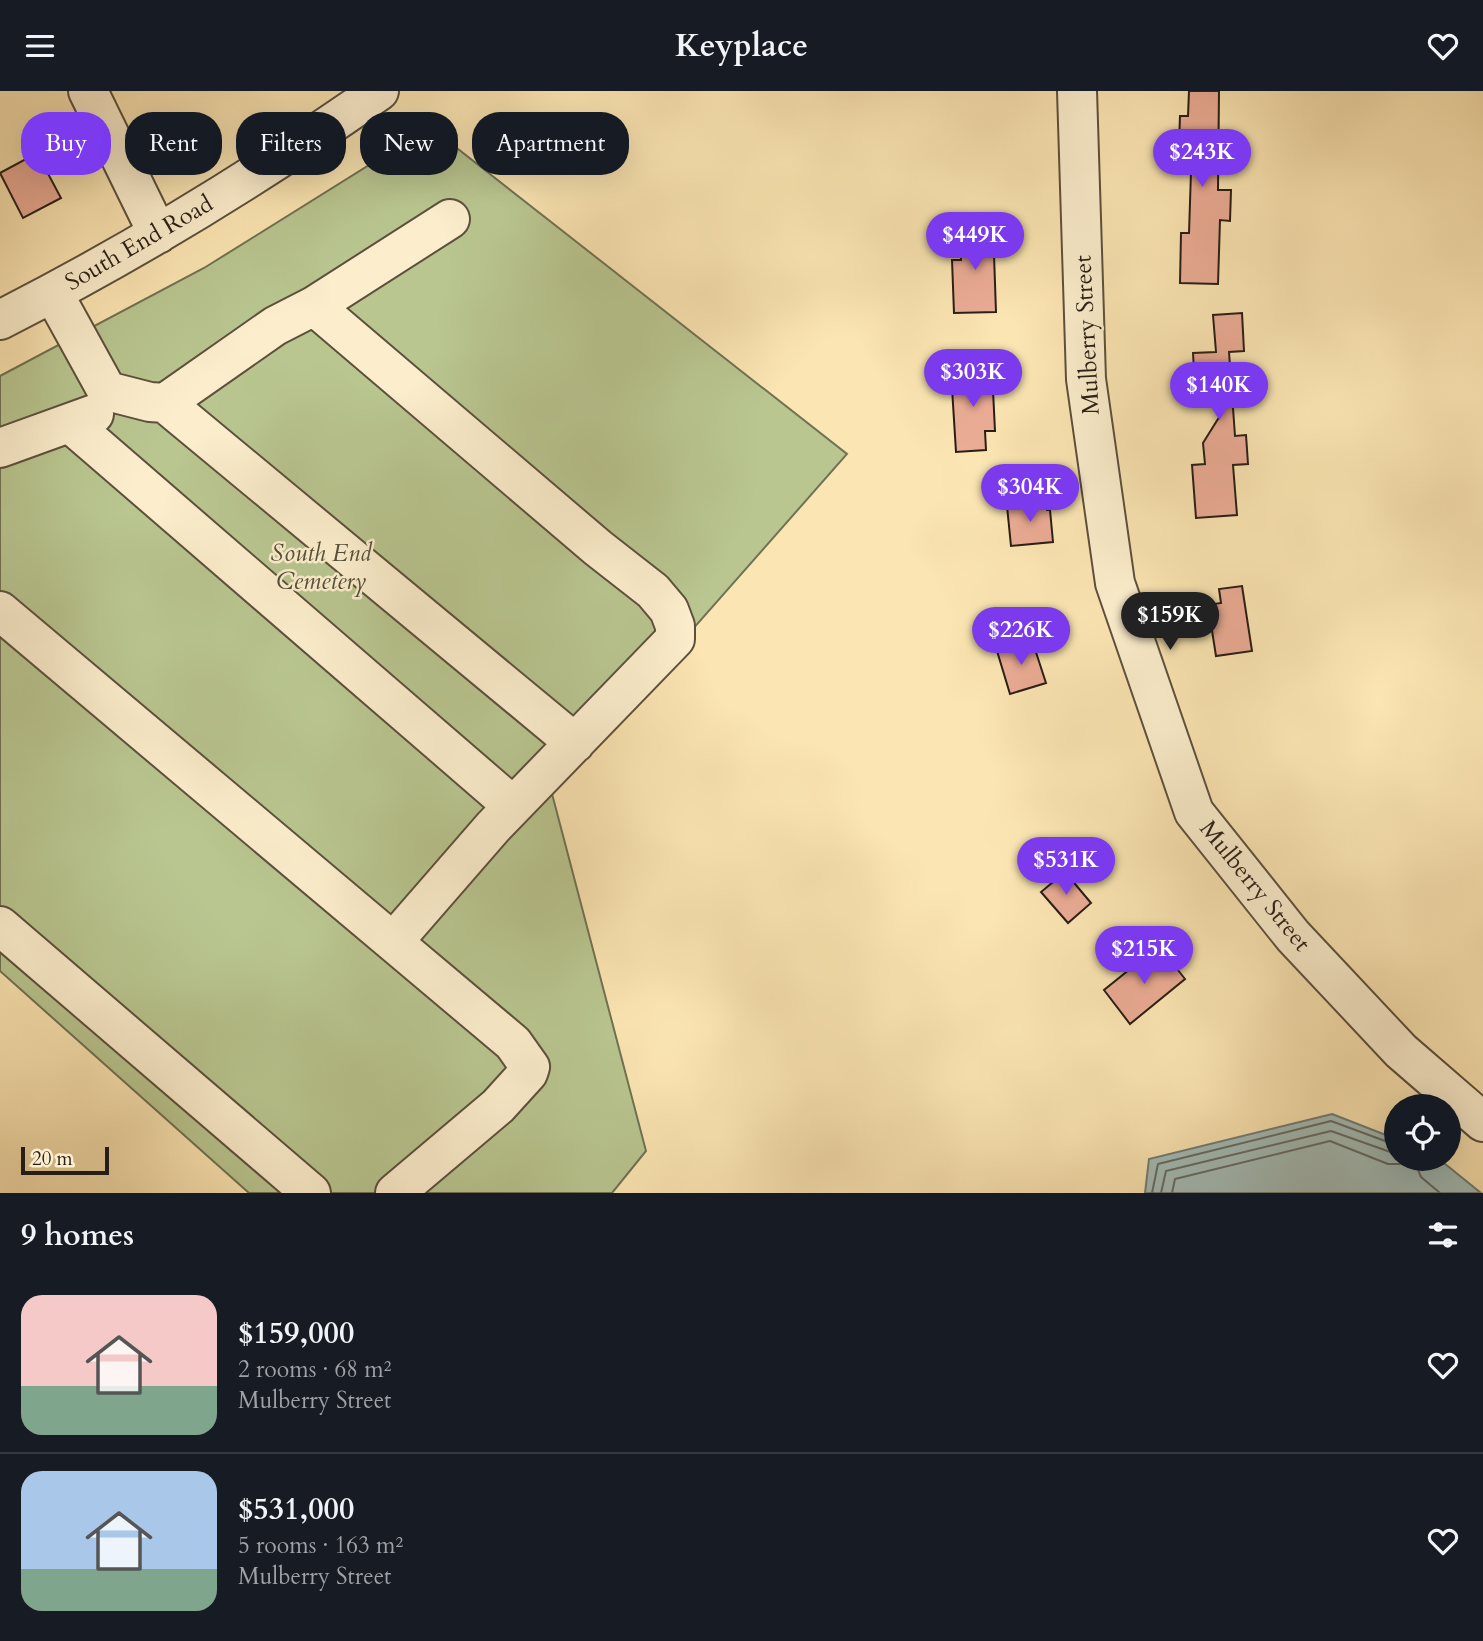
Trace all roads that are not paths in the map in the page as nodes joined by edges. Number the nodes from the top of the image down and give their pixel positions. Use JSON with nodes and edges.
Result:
{"nodes":[{"id":1,"x":88,"y":91,"type":"edge"},
{"id":2,"x":379,"y":91,"type":"edge"},
{"id":3,"x":1077,"y":91,"type":"edge"},
{"id":4,"x":450,"y":219,"type":"dead end"},
{"id":5,"x":158,"y":234,"type":"junction"},
{"id":6,"x":53,"y":293,"type":"junction"},
{"id":7,"x":314,"y":306,"type":"junction"},
{"id":8,"x":0,"y":320,"type":"edge"},
{"id":9,"x":165,"y":403,"type":"junction"},
{"id":10,"x":91,"y":410,"type":"junction"},
{"id":11,"x":0,"y":448,"type":"edge"},
{"id":12,"x":0,"y":611,"type":"edge"},
{"id":13,"x":575,"y":743,"type":"junction"},
{"id":14,"x":513,"y":806,"type":"junction"},
{"id":15,"x":0,"y":926,"type":"edge"},
{"id":16,"x":393,"y":942,"type":"junction"},
{"id":17,"x":1483,"y":1122,"type":"edge"},
{"id":18,"x":311,"y":1193,"type":"edge"},
{"id":19,"x":395,"y":1193,"type":"edge"}],
"edges":[{"from":1,"to":5,"type":"street"},
{"from":2,"to":5,"type":"street","name":"South End Road"},
{"from":3,"to":17,"type":"street","name":"Mulberry Street"},
{"from":4,"to":7,"type":"street"},
{"from":5,"to":6,"type":"street","name":"South End Road"},
{"from":6,"to":8,"type":"street","name":"South End Road"},
{"from":6,"to":10,"type":"street"},
{"from":7,"to":9,"type":"street"},
{"from":7,"to":13,"type":"street"},
{"from":9,"to":10,"type":"street"},
{"from":9,"to":13,"type":"street"},
{"from":10,"to":11,"type":"street"},
{"from":10,"to":14,"type":"street"},
{"from":12,"to":16,"type":"street"},
{"from":13,"to":14,"type":"street"},
{"from":14,"to":16,"type":"street"},
{"from":15,"to":18,"type":"street"},
{"from":16,"to":19,"type":"street"}]}
